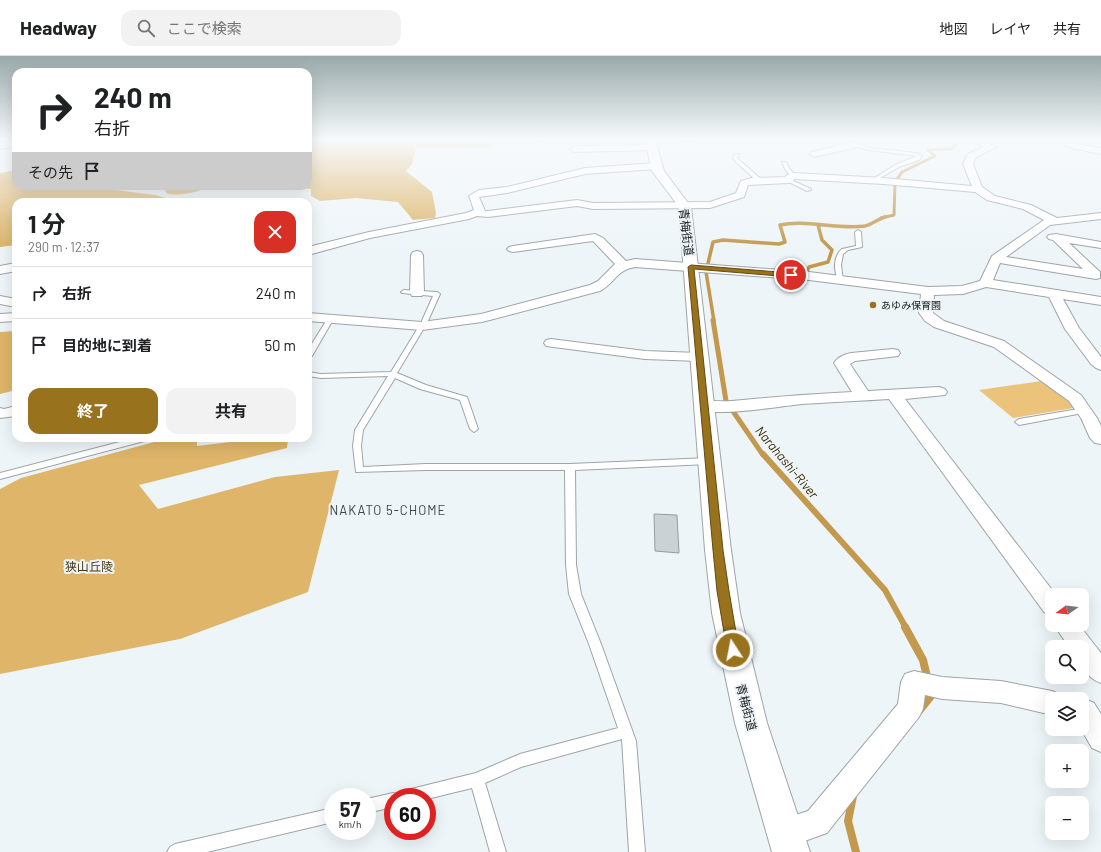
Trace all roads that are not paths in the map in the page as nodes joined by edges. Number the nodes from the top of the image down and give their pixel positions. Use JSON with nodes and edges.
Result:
{"nodes":[{"id":1,"x":566,"y":176,"type":"edge"},
{"id":2,"x":662,"y":176,"type":"edge"},
{"id":3,"x":755,"y":176,"type":"edge"},
{"id":4,"x":882,"y":176,"type":"edge"},
{"id":5,"x":973,"y":176,"type":"edge"},
{"id":6,"x":792,"y":178,"type":"junction"},
{"id":7,"x":876,"y":180,"type":"junction"},
{"id":8,"x":760,"y":181,"type":"junction"},
{"id":9,"x":978,"y":189,"type":"junction"},
{"id":10,"x":809,"y":190,"type":"dead end"},
{"id":11,"x":685,"y":205,"type":"junction"},
{"id":12,"x":476,"y":213,"type":"junction"},
{"id":13,"x":1101,"y":216,"type":"edge"},
{"id":14,"x":1055,"y":221,"type":"junction"},
{"id":15,"x":858,"y":232,"type":"dead end"},
{"id":16,"x":1027,"y":236,"type":"junction"},
{"id":17,"x":1056,"y":238,"type":"junction"},
{"id":18,"x":1101,"y":245,"type":"edge"},
{"id":19,"x":513,"y":249,"type":"dead end"},
{"id":20,"x":312,"y":250,"type":"edge"},
{"id":21,"x":417,"y":255,"type":"dead end"},
{"id":22,"x":996,"y":259,"type":"junction"},
{"id":23,"x":624,"y":265,"type":"junction"},
{"id":24,"x":696,"y":267,"type":"junction"},
{"id":25,"x":12,"y":268,"type":"edge"},
{"id":26,"x":0,"y":270,"type":"edge"},
{"id":27,"x":840,"y":280,"type":"junction"},
{"id":28,"x":985,"y":283,"type":"junction"},
{"id":29,"x":928,"y":291,"type":"junction"},
{"id":30,"x":404,"y":292,"type":"dead end"},
{"id":31,"x":417,"y":293,"type":"junction"},
{"id":32,"x":1054,"y":294,"type":"junction"},
{"id":33,"x":0,"y":300,"type":"edge"},
{"id":34,"x":12,"y":302,"type":"edge"},
{"id":35,"x":1101,"y":302,"type":"edge"},
{"id":36,"x":12,"y":317,"type":"edge"},
{"id":37,"x":312,"y":317,"type":"edge"},
{"id":38,"x":0,"y":318,"type":"edge"},
{"id":39,"x":331,"y":318,"type":"junction"},
{"id":40,"x":422,"y":326,"type":"junction"},
{"id":41,"x":551,"y":344,"type":"dead end"},
{"id":42,"x":312,"y":349,"type":"edge"},
{"id":43,"x":892,"y":353,"type":"dead end"},
{"id":44,"x":699,"y":357,"type":"junction"},
{"id":45,"x":1101,"y":365,"type":"edge"},
{"id":46,"x":393,"y":374,"type":"junction"},
{"id":47,"x":312,"y":375,"type":"edge"},
{"id":48,"x":321,"y":376,"type":"junction"},
{"id":49,"x":312,"y":379,"type":"edge"},
{"id":50,"x":939,"y":392,"type":"dead end"},
{"id":51,"x":893,"y":394,"type":"junction"},
{"id":52,"x":863,"y":396,"type":"junction"},
{"id":53,"x":720,"y":406,"type":"junction"},
{"id":54,"x":12,"y":412,"type":"edge"},
{"id":55,"x":0,"y":413,"type":"edge"},
{"id":56,"x":1092,"y":414,"type":"edge"},
{"id":57,"x":1019,"y":422,"type":"dead end"},
{"id":58,"x":474,"y":429,"type":"dead end"},
{"id":59,"x":1101,"y":439,"type":"edge"},
{"id":60,"x":130,"y":442,"type":"edge"},
{"id":61,"x":709,"y":461,"type":"junction"},
{"id":62,"x":570,"y":467,"type":"junction"},
{"id":63,"x":0,"y":476,"type":"edge"},
{"id":64,"x":1045,"y":597,"type":"edge"},
{"id":65,"x":1071,"y":632,"type":"edge"},
{"id":66,"x":1101,"y":672,"type":"edge"},
{"id":67,"x":1045,"y":701,"type":"edge"},
{"id":68,"x":1089,"y":712,"type":"edge"},
{"id":69,"x":626,"y":732,"type":"junction"},
{"id":70,"x":1101,"y":739,"type":"edge"},
{"id":71,"x":477,"y":780,"type":"junction"},
{"id":72,"x":436,"y":790,"type":"edge"},
{"id":73,"x":324,"y":816,"type":"edge"},
{"id":74,"x":788,"y":842,"type":"edge"},
{"id":75,"x":175,"y":852,"type":"edge"},
{"id":76,"x":498,"y":852,"type":"edge"},
{"id":77,"x":637,"y":852,"type":"edge"}],
"edges":[{"from":1,"to":12,"type":"street"},
{"from":2,"to":11,"type":"main road","name":"青梅街道"},
{"from":3,"to":8,"type":"lane"},
{"from":4,"to":7,"type":"lane"},
{"from":5,"to":9,"type":"street"},
{"from":6,"to":7,"type":"street"},
{"from":6,"to":8,"type":"street"},
{"from":6,"to":10,"type":"lane"},
{"from":7,"to":9,"type":"street"},
{"from":8,"to":11,"type":"street"},
{"from":9,"to":14,"type":"street"},
{"from":11,"to":12,"type":"street"},
{"from":11,"to":24,"type":"main road","name":"青梅街道"},
{"from":12,"to":20,"type":"street"},
{"from":13,"to":14,"type":"street"},
{"from":14,"to":16,"type":"street"},
{"from":15,"to":27,"type":"lane"},
{"from":16,"to":17,"type":"street"},
{"from":16,"to":22,"type":"street"},
{"from":17,"to":18,"type":"street"},
{"from":17,"to":22,"type":"street"},
{"from":19,"to":23,"type":"street"},
{"from":21,"to":31,"type":"street"},
{"from":22,"to":28,"type":"street"},
{"from":23,"to":24,"type":"street"},
{"from":23,"to":40,"type":"street"},
{"from":24,"to":27,"type":"street"},
{"from":24,"to":44,"type":"main road","name":"青梅街道"},
{"from":25,"to":26,"type":"street"},
{"from":27,"to":29,"type":"street"},
{"from":28,"to":29,"type":"street"},
{"from":28,"to":32,"type":"street"},
{"from":29,"to":56,"type":"street"},
{"from":30,"to":31,"type":"lane"},
{"from":31,"to":40,"type":"lane"},
{"from":32,"to":35,"type":"street"},
{"from":32,"to":45,"type":"street"},
{"from":33,"to":34,"type":"street"},
{"from":36,"to":38,"type":"street"},
{"from":37,"to":39,"type":"street"},
{"from":39,"to":40,"type":"street"},
{"from":39,"to":42,"type":"lane"},
{"from":40,"to":46,"type":"lane"},
{"from":41,"to":44,"type":"street"},
{"from":43,"to":52,"type":"street"},
{"from":44,"to":53,"type":"main road","name":"青梅街道"},
{"from":46,"to":48,"type":"lane"},
{"from":46,"to":58,"type":"lane"},
{"from":46,"to":62,"type":"lane"},
{"from":47,"to":48,"type":"lane"},
{"from":48,"to":49,"type":"lane"},
{"from":50,"to":51,"type":"street"},
{"from":51,"to":52,"type":"street"},
{"from":51,"to":64,"type":"street"},
{"from":52,"to":53,"type":"street"},
{"from":53,"to":61,"type":"main road","name":"青梅街道"},
{"from":54,"to":55,"type":"street"},
{"from":56,"to":57,"type":"lane"},
{"from":56,"to":59,"type":"street"},
{"from":60,"to":63,"type":"lane"},
{"from":61,"to":62,"type":"lane"},
{"from":61,"to":74,"type":"main road","name":"青梅街道"},
{"from":62,"to":69,"type":"lane"},
{"from":65,"to":66,"type":"street"},
{"from":67,"to":74,"type":"street"},
{"from":68,"to":70,"type":"street"},
{"from":69,"to":71,"type":"lane"},
{"from":69,"to":77,"type":"lane"},
{"from":71,"to":72,"type":"lane"},
{"from":71,"to":76,"type":"lane"},
{"from":73,"to":75,"type":"lane"}]}
